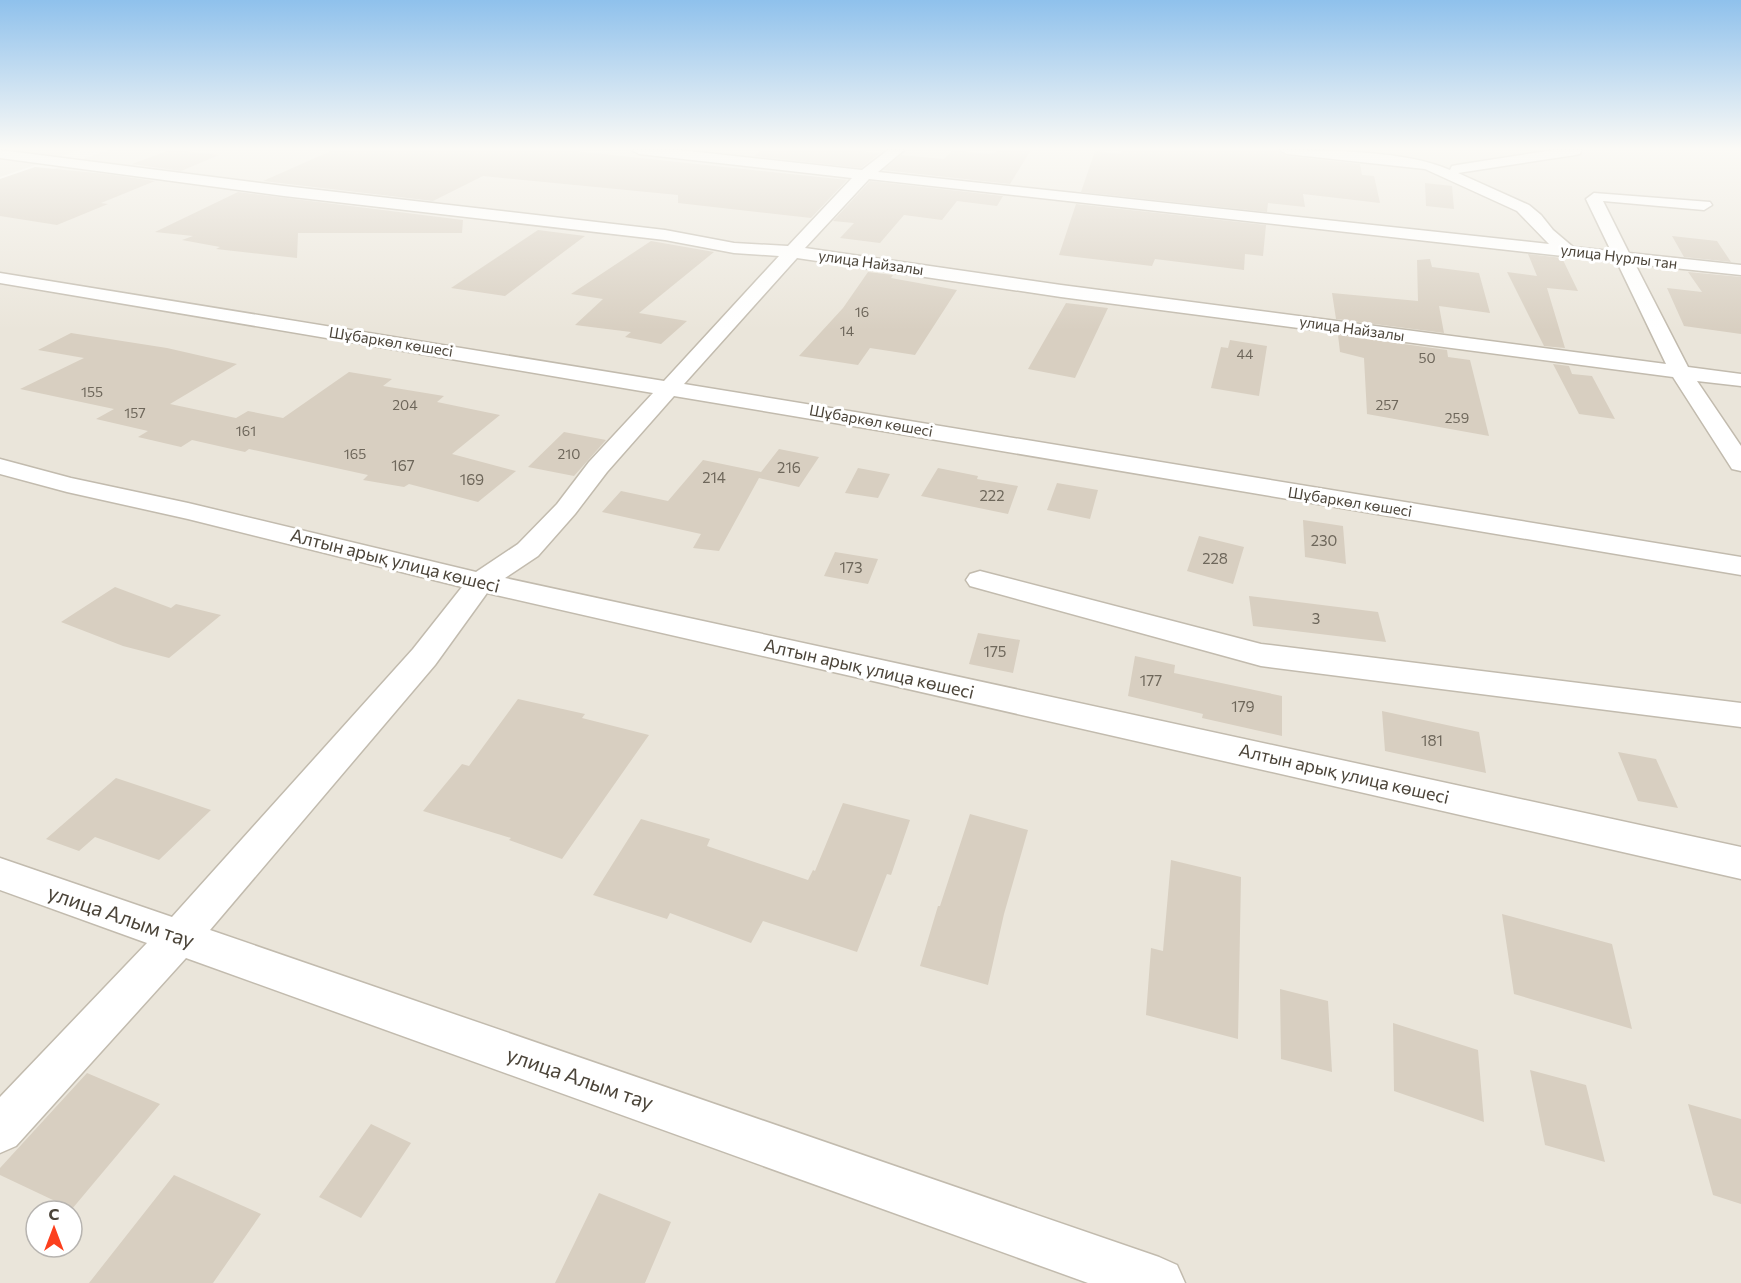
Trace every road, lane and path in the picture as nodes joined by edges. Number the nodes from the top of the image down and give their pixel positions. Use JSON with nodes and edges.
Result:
{"nodes":[{"id":1,"x":447,"y":210,"type":"edge"},
{"id":2,"x":831,"y":210,"type":"edge"},
{"id":3,"x":1194,"y":210,"type":"edge"},
{"id":4,"x":1525,"y":210,"type":"edge"},
{"id":5,"x":1599,"y":210,"type":"edge"},
{"id":6,"x":1568,"y":251,"type":"junction"},
{"id":7,"x":794,"y":252,"type":"junction"},
{"id":8,"x":1623,"y":258,"type":"junction"},
{"id":9,"x":0,"y":267,"type":"edge"},
{"id":10,"x":1741,"y":270,"type":"edge"},
{"id":11,"x":0,"y":278,"type":"edge"},
{"id":12,"x":1681,"y":373,"type":"junction"},
{"id":13,"x":1741,"y":380,"type":"edge"},
{"id":14,"x":673,"y":383,"type":"junction"},
{"id":15,"x":1741,"y":464,"type":"edge"},
{"id":16,"x":0,"y":466,"type":"edge"},
{"id":17,"x":1741,"y":551,"type":"edge"},
{"id":18,"x":1741,"y":566,"type":"edge"},
{"id":19,"x":980,"y":580,"type":"dead end"},
{"id":20,"x":480,"y":582,"type":"junction"},
{"id":21,"x":1741,"y":715,"type":"edge"},
{"id":22,"x":1741,"y":863,"type":"edge"},
{"id":23,"x":0,"y":874,"type":"edge"},
{"id":24,"x":179,"y":937,"type":"junction"},
{"id":25,"x":0,"y":1130,"type":"edge"},
{"id":26,"x":1159,"y":1283,"type":"edge"}],
"edges":[{"from":1,"to":7,"type":"street","name":"улица Найзалы"},
{"from":2,"to":7,"type":"street"},
{"from":3,"to":6,"type":"street","name":"улица Нурлы тан"},
{"from":4,"to":6,"type":"street"},
{"from":5,"to":8,"type":"street"},
{"from":6,"to":8,"type":"street","name":"улица Нурлы тан"},
{"from":7,"to":12,"type":"street","name":"улица Найзалы"},
{"from":7,"to":14,"type":"street"},
{"from":8,"to":10,"type":"street","name":"улица Нурлы тан"},
{"from":8,"to":12,"type":"street"},
{"from":9,"to":14,"type":"street","name":"Шұбаркөл көшесі"},
{"from":11,"to":14,"type":"street","name":"Шұбаркөл көшесі"},
{"from":12,"to":13,"type":"street","name":"улица Найзалы"},
{"from":12,"to":15,"type":"street"},
{"from":14,"to":17,"type":"street","name":"Шұбаркөл көшесі"},
{"from":14,"to":18,"type":"street","name":"Шұбаркөл көшесі"},
{"from":14,"to":20,"type":"street"},
{"from":16,"to":20,"type":"street","name":"Алтын арық улица көшесі"},
{"from":19,"to":21,"type":"street"},
{"from":20,"to":22,"type":"street","name":"Алтын арық улица көшесі"},
{"from":20,"to":24,"type":"street"},
{"from":23,"to":24,"type":"street","name":"улица Алым тау"},
{"from":24,"to":25,"type":"street"},
{"from":24,"to":26,"type":"street","name":"улица Алым тау"}]}
